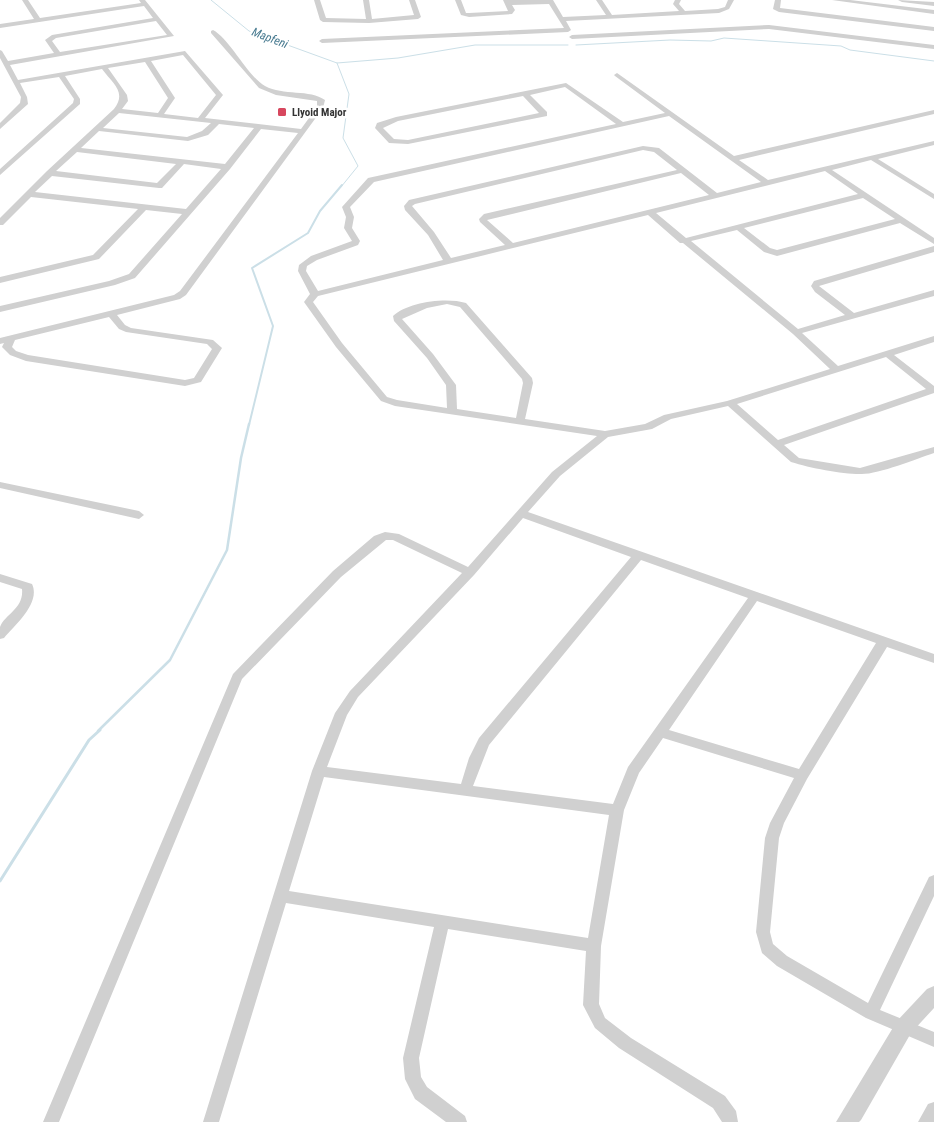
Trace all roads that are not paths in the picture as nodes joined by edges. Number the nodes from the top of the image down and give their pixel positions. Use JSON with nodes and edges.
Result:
{"nodes":[{"id":1,"x":25,"y":0,"type":"edge"},
{"id":2,"x":317,"y":0,"type":"edge"},
{"id":3,"x":366,"y":0,"type":"edge"},
{"id":4,"x":412,"y":0,"type":"edge"},
{"id":5,"x":458,"y":0,"type":"edge"},
{"id":6,"x":599,"y":0,"type":"edge"},
{"id":7,"x":678,"y":0,"type":"edge"},
{"id":8,"x":731,"y":0,"type":"edge"},
{"id":9,"x":778,"y":0,"type":"edge"},
{"id":10,"x":835,"y":0,"type":"edge"},
{"id":11,"x":902,"y":0,"type":"edge"},
{"id":12,"x":551,"y":1,"type":"edge"},
{"id":13,"x":144,"y":2,"type":"edge"},
{"id":14,"x":507,"y":2,"type":"edge"},
{"id":15,"x":934,"y":4,"type":"edge"},
{"id":16,"x":683,"y":12,"type":"junction"},
{"id":17,"x":934,"y":12,"type":"edge"},
{"id":18,"x":611,"y":17,"type":"junction"},
{"id":19,"x":157,"y":19,"type":"junction"},
{"id":20,"x":564,"y":19,"type":"junction"},
{"id":21,"x":38,"y":20,"type":"junction"},
{"id":22,"x":370,"y":21,"type":"junction"},
{"id":23,"x":0,"y":26,"type":"edge"},
{"id":24,"x":934,"y":29,"type":"edge"},
{"id":25,"x":213,"y":32,"type":"dead end"},
{"id":26,"x":572,"y":37,"type":"dead end"},
{"id":27,"x":322,"y":41,"type":"dead end"},
{"id":28,"x":934,"y":47,"type":"edge"},
{"id":29,"x":0,"y":52,"type":"edge"},
{"id":30,"x":58,"y":55,"type":"junction"},
{"id":31,"x":146,"y":60,"type":"junction"},
{"id":32,"x":7,"y":63,"type":"junction"},
{"id":33,"x":103,"y":66,"type":"junction"},
{"id":34,"x":62,"y":74,"type":"junction"},
{"id":35,"x":617,"y":75,"type":"dead end"},
{"id":36,"x":16,"y":82,"type":"junction"},
{"id":37,"x":525,"y":94,"type":"junction"},
{"id":38,"x":117,"y":110,"type":"junction"},
{"id":39,"x":934,"y":112,"type":"edge"},
{"id":40,"x":670,"y":114,"type":"junction"},
{"id":41,"x":160,"y":115,"type":"junction"},
{"id":42,"x":201,"y":119,"type":"junction"},
{"id":43,"x":218,"y":121,"type":"junction"},
{"id":44,"x":621,"y":124,"type":"junction"},
{"id":45,"x":259,"y":126,"type":"junction"},
{"id":46,"x":0,"y":127,"type":"edge"},
{"id":47,"x":97,"y":129,"type":"junction"},
{"id":48,"x":303,"y":131,"type":"junction"},
{"id":49,"x":934,"y":143,"type":"edge"},
{"id":50,"x":920,"y":146,"type":"junction"},
{"id":51,"x":76,"y":150,"type":"junction"},
{"id":52,"x":934,"y":154,"type":"edge"},
{"id":53,"x":872,"y":158,"type":"junction"},
{"id":54,"x":733,"y":159,"type":"junction"},
{"id":55,"x":0,"y":162,"type":"edge"},
{"id":56,"x":182,"y":162,"type":"junction"},
{"id":57,"x":11,"y":163,"type":"junction"},
{"id":58,"x":227,"y":167,"type":"junction"},
{"id":59,"x":826,"y":169,"type":"junction"},
{"id":60,"x":682,"y":171,"type":"junction"},
{"id":61,"x":0,"y":173,"type":"edge"},
{"id":62,"x":50,"y":173,"type":"junction"},
{"id":63,"x":767,"y":183,"type":"junction"},
{"id":64,"x":29,"y":194,"type":"junction"},
{"id":65,"x":714,"y":195,"type":"junction"},
{"id":66,"x":865,"y":195,"type":"junction"},
{"id":67,"x":934,"y":197,"type":"edge"},
{"id":68,"x":142,"y":208,"type":"junction"},
{"id":69,"x":187,"y":212,"type":"junction"},
{"id":70,"x":650,"y":212,"type":"junction"},
{"id":71,"x":901,"y":220,"type":"junction"},
{"id":72,"x":0,"y":223,"type":"edge"},
{"id":73,"x":738,"y":227,"type":"junction"},
{"id":74,"x":683,"y":241,"type":"junction"},
{"id":75,"x":934,"y":242,"type":"edge"},
{"id":76,"x":512,"y":247,"type":"junction"},
{"id":77,"x":934,"y":249,"type":"edge"},
{"id":78,"x":449,"y":262,"type":"junction"},
{"id":79,"x":0,"y":280,"type":"edge"},
{"id":80,"x":934,"y":293,"type":"edge"},
{"id":81,"x":315,"y":294,"type":"junction"},
{"id":82,"x":0,"y":309,"type":"edge"},
{"id":83,"x":112,"y":314,"type":"junction"},
{"id":84,"x":852,"y":316,"type":"junction"},
{"id":85,"x":796,"y":332,"type":"junction"},
{"id":86,"x":11,"y":338,"type":"junction"},
{"id":87,"x":934,"y":339,"type":"edge"},
{"id":88,"x":0,"y":341,"type":"edge"},
{"id":89,"x":886,"y":353,"type":"junction"},
{"id":90,"x":835,"y":368,"type":"junction"},
{"id":91,"x":933,"y":390,"type":"edge"},
{"id":92,"x":730,"y":403,"type":"junction"},
{"id":93,"x":452,"y":412,"type":"junction"},
{"id":94,"x":520,"y":421,"type":"junction"},
{"id":95,"x":605,"y":434,"type":"junction"},
{"id":96,"x":775,"y":444,"type":"junction"},
{"id":97,"x":934,"y":450,"type":"edge"},
{"id":98,"x":0,"y":485,"type":"edge"},
{"id":99,"x":522,"y":514,"type":"junction"},
{"id":100,"x":139,"y":516,"type":"dead end"},
{"id":101,"x":638,"y":556,"type":"junction"},
{"id":102,"x":470,"y":572,"type":"junction"},
{"id":103,"x":0,"y":578,"type":"edge"},
{"id":104,"x":756,"y":596,"type":"junction"},
{"id":105,"x":0,"y":635,"type":"edge"},
{"id":106,"x":884,"y":641,"type":"junction"},
{"id":107,"x":934,"y":659,"type":"edge"},
{"id":108,"x":659,"y":732,"type":"junction"},
{"id":109,"x":318,"y":772,"type":"junction"},
{"id":110,"x":802,"y":775,"type":"junction"},
{"id":111,"x":465,"y":791,"type":"junction"},
{"id":112,"x":617,"y":810,"type":"junction"},
{"id":113,"x":934,"y":881,"type":"edge"},
{"id":114,"x":280,"y":896,"type":"junction"},
{"id":115,"x":442,"y":922,"type":"junction"},
{"id":116,"x":594,"y":946,"type":"junction"},
{"id":117,"x":934,"y":995,"type":"edge"},
{"id":118,"x":871,"y":1012,"type":"junction"},
{"id":119,"x":904,"y":1027,"type":"junction"},
{"id":120,"x":934,"y":1040,"type":"edge"},
{"id":121,"x":934,"y":1110,"type":"edge"},
{"id":122,"x":51,"y":1122,"type":"edge"},
{"id":123,"x":211,"y":1122,"type":"edge"},
{"id":124,"x":459,"y":1122,"type":"edge"},
{"id":125,"x":730,"y":1122,"type":"edge"},
{"id":126,"x":846,"y":1122,"type":"edge"},
{"id":127,"x":926,"y":1122,"type":"edge"}],
"edges":[{"from":1,"to":21,"type":"street"},
{"from":2,"to":22,"type":"street"},
{"from":3,"to":22,"type":"street"},
{"from":4,"to":22,"type":"street"},
{"from":5,"to":14,"type":"street"},
{"from":6,"to":18,"type":"street"},
{"from":7,"to":16,"type":"street"},
{"from":8,"to":16,"type":"street"},
{"from":9,"to":24,"type":"street"},
{"from":10,"to":17,"type":"street"},
{"from":11,"to":15,"type":"street"},
{"from":12,"to":14,"type":"street"},
{"from":12,"to":20,"type":"street"},
{"from":13,"to":19,"type":"street"},
{"from":13,"to":21,"type":"street"},
{"from":16,"to":18,"type":"street"},
{"from":18,"to":20,"type":"street"},
{"from":19,"to":30,"type":"street"},
{"from":19,"to":30,"type":"street"},
{"from":20,"to":27,"type":"street"},
{"from":21,"to":23,"type":"street"},
{"from":25,"to":48,"type":"street"},
{"from":26,"to":28,"type":"street"},
{"from":29,"to":32,"type":"street"},
{"from":30,"to":32,"type":"street"},
{"from":31,"to":33,"type":"street"},
{"from":31,"to":41,"type":"street"},
{"from":31,"to":42,"type":"street"},
{"from":32,"to":36,"type":"street"},
{"from":33,"to":34,"type":"street"},
{"from":33,"to":38,"type":"street"},
{"from":34,"to":36,"type":"street"},
{"from":34,"to":57,"type":"street"},
{"from":35,"to":40,"type":"street"},
{"from":36,"to":46,"type":"street"},
{"from":37,"to":37,"type":"street"},
{"from":37,"to":44,"type":"street"},
{"from":38,"to":41,"type":"street"},
{"from":38,"to":47,"type":"street"},
{"from":39,"to":54,"type":"street"},
{"from":40,"to":44,"type":"street"},
{"from":40,"to":54,"type":"street"},
{"from":41,"to":42,"type":"street"},
{"from":42,"to":43,"type":"street"},
{"from":43,"to":45,"type":"street"},
{"from":43,"to":47,"type":"street"},
{"from":44,"to":81,"type":"street"},
{"from":45,"to":48,"type":"street"},
{"from":45,"to":58,"type":"street"},
{"from":47,"to":51,"type":"street"},
{"from":48,"to":83,"type":"street"},
{"from":49,"to":50,"type":"street"},
{"from":50,"to":52,"type":"street"},
{"from":50,"to":53,"type":"street"},
{"from":51,"to":56,"type":"street"},
{"from":51,"to":62,"type":"street"},
{"from":53,"to":59,"type":"street"},
{"from":53,"to":67,"type":"street"},
{"from":54,"to":63,"type":"street"},
{"from":55,"to":57,"type":"street"},
{"from":56,"to":58,"type":"street"},
{"from":56,"to":62,"type":"street"},
{"from":57,"to":61,"type":"street"},
{"from":58,"to":69,"type":"street"},
{"from":59,"to":63,"type":"street"},
{"from":59,"to":66,"type":"street"},
{"from":60,"to":65,"type":"street"},
{"from":60,"to":76,"type":"street"},
{"from":60,"to":78,"type":"street"},
{"from":62,"to":64,"type":"street"},
{"from":63,"to":65,"type":"street"},
{"from":64,"to":68,"type":"street"},
{"from":64,"to":72,"type":"street"},
{"from":65,"to":70,"type":"street"},
{"from":66,"to":71,"type":"street"},
{"from":66,"to":73,"type":"street"},
{"from":68,"to":69,"type":"street"},
{"from":68,"to":79,"type":"street"},
{"from":69,"to":82,"type":"street"},
{"from":70,"to":74,"type":"street"},
{"from":70,"to":76,"type":"street"},
{"from":71,"to":73,"type":"street"},
{"from":71,"to":75,"type":"street"},
{"from":73,"to":74,"type":"street"},
{"from":74,"to":85,"type":"street"},
{"from":76,"to":78,"type":"street"},
{"from":77,"to":84,"type":"street"},
{"from":78,"to":81,"type":"street"},
{"from":80,"to":84,"type":"street"},
{"from":81,"to":93,"type":"street"},
{"from":83,"to":86,"type":"street"},
{"from":83,"to":86,"type":"street"},
{"from":84,"to":85,"type":"street"},
{"from":85,"to":90,"type":"street"},
{"from":86,"to":88,"type":"street"},
{"from":87,"to":89,"type":"street"},
{"from":89,"to":90,"type":"street"},
{"from":89,"to":91,"type":"street"},
{"from":90,"to":92,"type":"street"},
{"from":91,"to":96,"type":"street"},
{"from":92,"to":95,"type":"street"},
{"from":92,"to":96,"type":"street"},
{"from":93,"to":94,"type":"street"},
{"from":93,"to":94,"type":"street"},
{"from":94,"to":95,"type":"street"},
{"from":95,"to":99,"type":"street"},
{"from":96,"to":97,"type":"street"},
{"from":98,"to":100,"type":"street"},
{"from":99,"to":101,"type":"street"},
{"from":99,"to":102,"type":"street"},
{"from":101,"to":104,"type":"street"},
{"from":101,"to":111,"type":"street"},
{"from":102,"to":109,"type":"street"},
{"from":102,"to":122,"type":"street"},
{"from":103,"to":105,"type":"street"},
{"from":104,"to":106,"type":"street"},
{"from":104,"to":108,"type":"street"},
{"from":106,"to":107,"type":"street"},
{"from":106,"to":110,"type":"street"},
{"from":108,"to":110,"type":"street"},
{"from":108,"to":112,"type":"street"},
{"from":109,"to":111,"type":"street"},
{"from":109,"to":114,"type":"street"},
{"from":110,"to":118,"type":"street"},
{"from":111,"to":112,"type":"street"},
{"from":112,"to":116,"type":"street"},
{"from":113,"to":118,"type":"street"},
{"from":114,"to":115,"type":"street"},
{"from":114,"to":123,"type":"street"},
{"from":115,"to":116,"type":"street"},
{"from":115,"to":124,"type":"street"},
{"from":116,"to":125,"type":"street"},
{"from":117,"to":119,"type":"street"},
{"from":118,"to":119,"type":"street"},
{"from":119,"to":120,"type":"street"},
{"from":119,"to":126,"type":"street"},
{"from":121,"to":127,"type":"street"}]}
